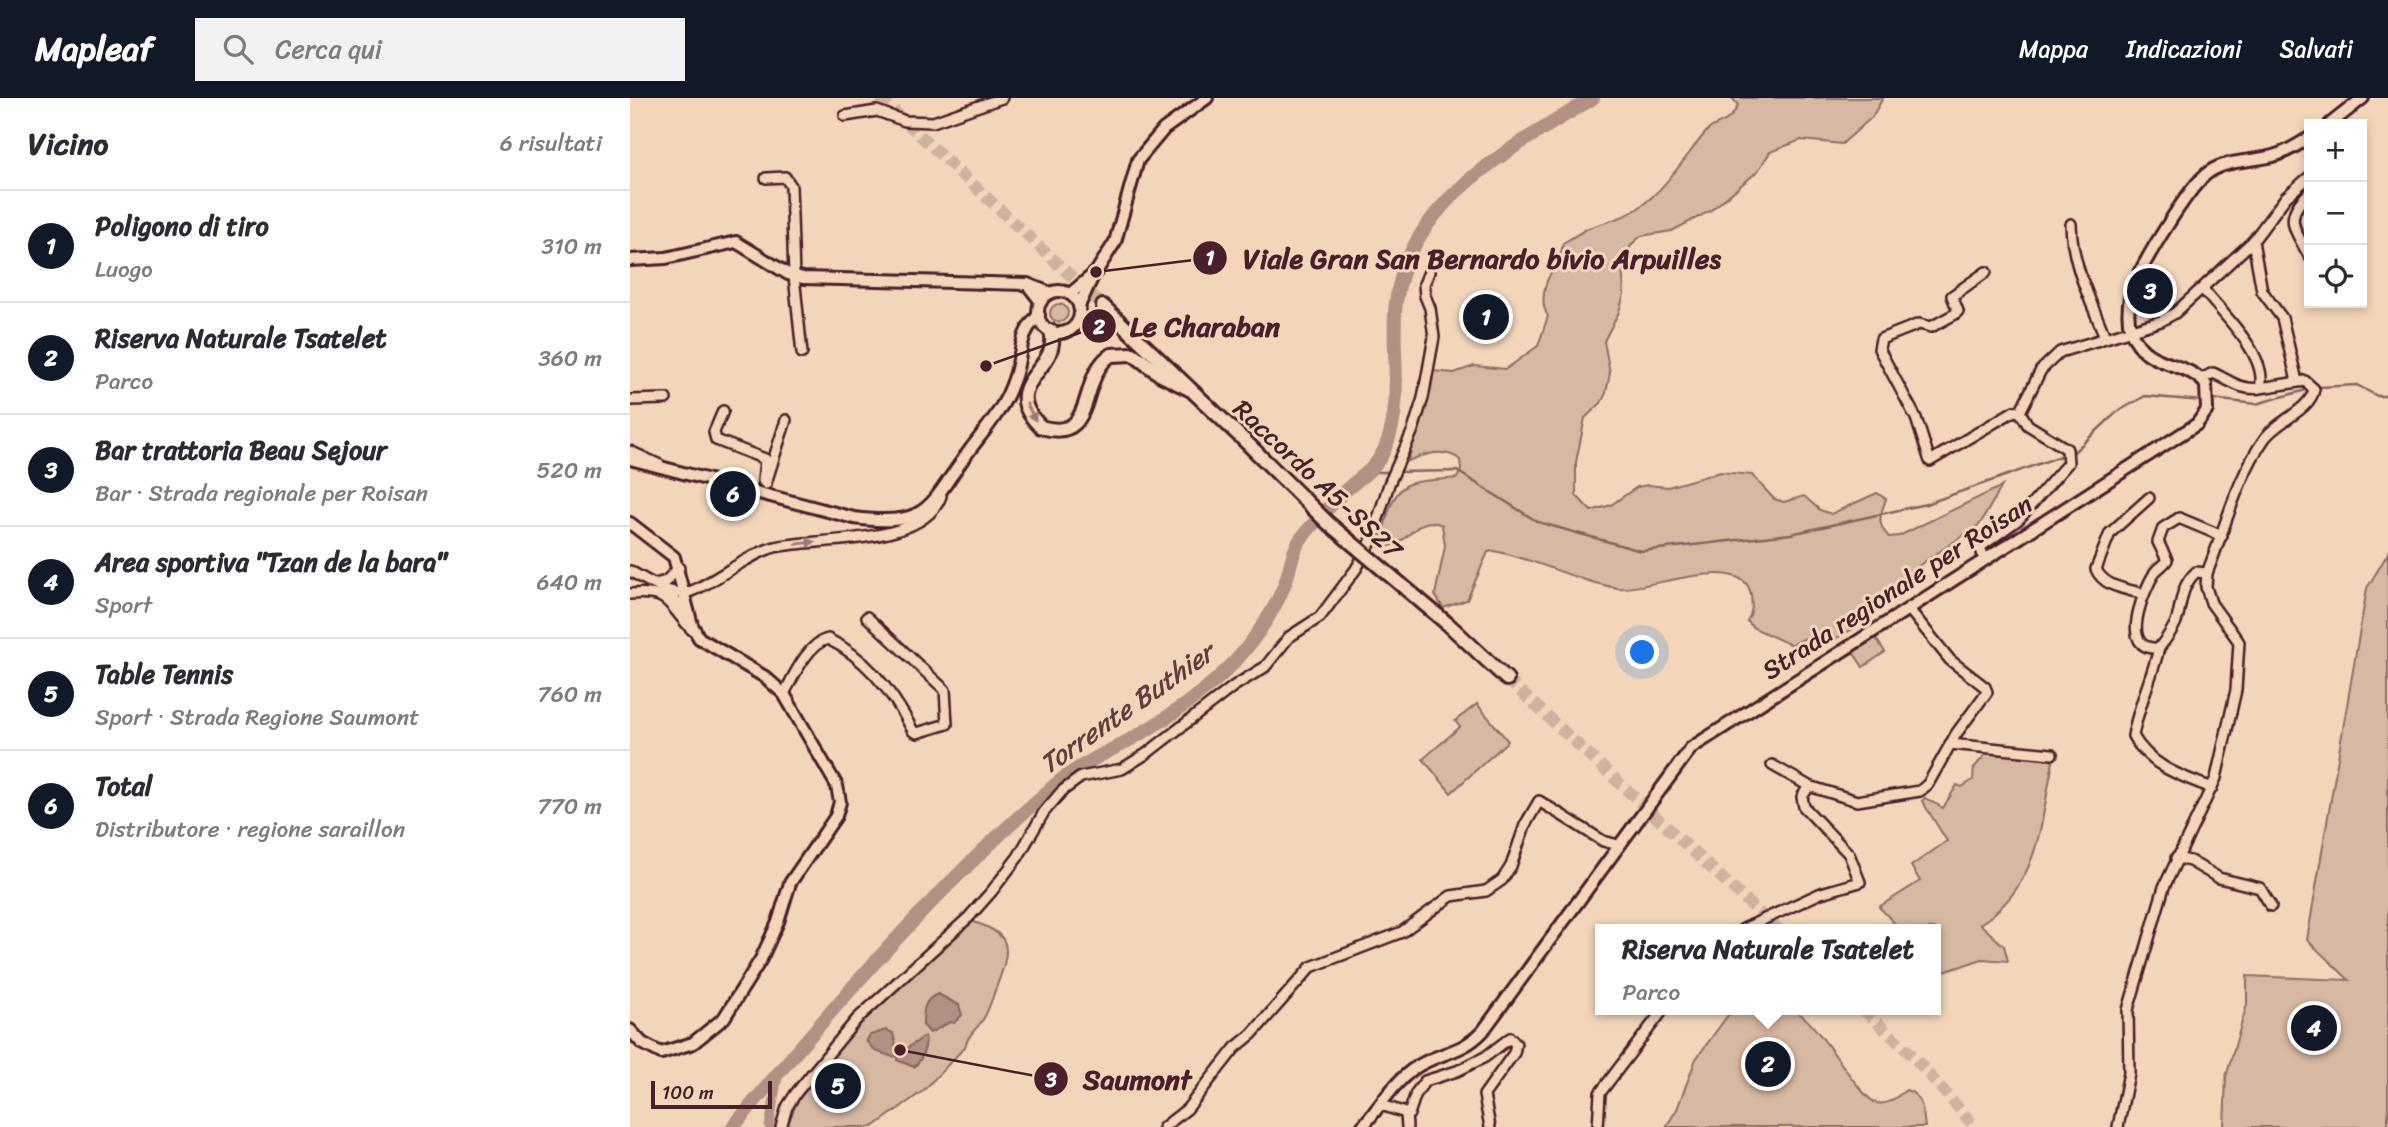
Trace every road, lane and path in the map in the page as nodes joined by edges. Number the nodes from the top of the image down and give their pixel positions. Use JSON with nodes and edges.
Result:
{"nodes":[{"id":1,"x":1002,"y":98,"type":"edge"},
{"id":2,"x":1207,"y":98,"type":"edge"},
{"id":3,"x":2362,"y":98,"type":"edge"},
{"id":4,"x":845,"y":116,"type":"dead end"},
{"id":5,"x":2336,"y":119,"type":"edge"},
{"id":6,"x":2304,"y":141,"type":"edge"},
{"id":7,"x":766,"y":178,"type":"dead end"},
{"id":8,"x":2304,"y":182,"type":"edge"},
{"id":9,"x":2304,"y":197,"type":"edge"},
{"id":10,"x":2071,"y":224,"type":"dead end"},
{"id":11,"x":2253,"y":241,"type":"junction"},
{"id":12,"x":2304,"y":247,"type":"edge"},
{"id":13,"x":630,"y":260,"type":"edge"},
{"id":14,"x":1429,"y":272,"type":"dead end"},
{"id":15,"x":1986,"y":272,"type":"dead end"},
{"id":16,"x":1094,"y":274,"type":"junction"},
{"id":17,"x":794,"y":276,"type":"junction"},
{"id":18,"x":2203,"y":289,"type":"junction"},
{"id":19,"x":1070,"y":294,"type":"junction"},
{"id":20,"x":1045,"y":298,"type":"junction"},
{"id":21,"x":1079,"y":306,"type":"junction"},
{"id":22,"x":1103,"y":306,"type":"tunnel mouth"},
{"id":23,"x":1039,"y":316,"type":"junction"},
{"id":24,"x":1048,"y":329,"type":"junction"},
{"id":25,"x":2130,"y":329,"type":"junction"},
{"id":26,"x":2105,"y":337,"type":"junction"},
{"id":27,"x":1021,"y":343,"type":"junction"},
{"id":28,"x":802,"y":353,"type":"dead end"},
{"id":29,"x":2201,"y":379,"type":"junction"},
{"id":30,"x":2297,"y":381,"type":"junction"},
{"id":31,"x":2260,"y":388,"type":"junction"},
{"id":32,"x":1189,"y":389,"type":"junction"},
{"id":33,"x":666,"y":399,"type":"dead end"},
{"id":34,"x":630,"y":400,"type":"edge"},
{"id":35,"x":723,"y":411,"type":"dead end"},
{"id":36,"x":2020,"y":412,"type":"junction"},
{"id":37,"x":786,"y":420,"type":"dead end"},
{"id":38,"x":630,"y":450,"type":"edge"},
{"id":39,"x":630,"y":459,"type":"edge"},
{"id":40,"x":667,"y":469,"type":"junction"},
{"id":41,"x":765,"y":490,"type":"junction"},
{"id":42,"x":941,"y":496,"type":"junction"},
{"id":43,"x":2149,"y":498,"type":"dead end"},
{"id":44,"x":630,"y":523,"type":"edge"},
{"id":45,"x":2222,"y":536,"type":"junction"},
{"id":46,"x":1984,"y":558,"type":"junction"},
{"id":47,"x":679,"y":568,"type":"junction"},
{"id":48,"x":630,"y":571,"type":"edge"},
{"id":49,"x":2207,"y":573,"type":"junction"},
{"id":50,"x":655,"y":584,"type":"junction"},
{"id":51,"x":684,"y":593,"type":"junction"},
{"id":52,"x":630,"y":594,"type":"edge"},
{"id":53,"x":2144,"y":594,"type":"junction"},
{"id":54,"x":1908,"y":608,"type":"junction"},
{"id":55,"x":689,"y":614,"type":"junction"},
{"id":56,"x":867,"y":617,"type":"dead end"},
{"id":57,"x":699,"y":638,"type":"junction"},
{"id":58,"x":2159,"y":648,"type":"junction"},
{"id":59,"x":1507,"y":679,"type":"tunnel mouth"},
{"id":60,"x":784,"y":694,"type":"junction"},
{"id":61,"x":1950,"y":744,"type":"junction"},
{"id":62,"x":2052,"y":754,"type":"dead end"},
{"id":63,"x":1772,"y":765,"type":"dead end"},
{"id":64,"x":1809,"y":786,"type":"junction"},
{"id":65,"x":2210,"y":792,"type":"junction"},
{"id":66,"x":1618,"y":845,"type":"junction"},
{"id":67,"x":2176,"y":858,"type":"junction"},
{"id":68,"x":2271,"y":906,"type":"dead end"},
{"id":69,"x":1754,"y":924,"type":"edge"},
{"id":70,"x":1659,"y":1015,"type":"edge"},
{"id":71,"x":630,"y":1030,"type":"edge"},
{"id":72,"x":1381,"y":1105,"type":"junction"},
{"id":73,"x":1406,"y":1115,"type":"junction"},
{"id":74,"x":781,"y":1127,"type":"edge"},
{"id":75,"x":1164,"y":1127,"type":"edge"},
{"id":76,"x":1362,"y":1127,"type":"edge"},
{"id":77,"x":1408,"y":1127,"type":"edge"},
{"id":78,"x":1490,"y":1127,"type":"edge"},
{"id":79,"x":1598,"y":1127,"type":"edge"},
{"id":80,"x":2118,"y":1127,"type":"edge"}],
"edges":[{"from":1,"to":4,"type":"street"},
{"from":2,"to":16,"type":"main road"},
{"from":3,"to":5,"type":"main road"},
{"from":6,"to":25,"type":"main road"},
{"from":7,"to":17,"type":"street"},
{"from":8,"to":11,"type":"street"},
{"from":9,"to":12,"type":"street"},
{"from":10,"to":26,"type":"street"},
{"from":11,"to":18,"type":"street"},
{"from":11,"to":30,"type":"street"},
{"from":13,"to":17,"type":"main road"},
{"from":14,"to":74,"type":"street"},
{"from":15,"to":36,"type":"street"},
{"from":16,"to":19,"type":"main road"},
{"from":16,"to":21,"type":"main road"},
{"from":17,"to":20,"type":"main road"},
{"from":17,"to":28,"type":"street"},
{"from":18,"to":25,"type":"street"},
{"from":18,"to":31,"type":"street"},
{"from":19,"to":20,"type":"main road"},
{"from":19,"to":21,"type":"main road"},
{"from":20,"to":23,"type":"main road"},
{"from":21,"to":24,"type":"main road"},
{"from":22,"to":32,"type":"highway","name":"Raccordo A5-SS27"},
{"from":23,"to":24,"type":"main road"},
{"from":23,"to":27,"type":"main road"},
{"from":24,"to":27,"type":"main road"},
{"from":24,"to":32,"type":"highway","one_way":true},
{"from":25,"to":26,"type":"street"},
{"from":25,"to":29,"type":"main road"},
{"from":26,"to":36,"type":"street"},
{"from":27,"to":42,"type":"main road"},
{"from":29,"to":31,"type":"street"},
{"from":29,"to":46,"type":"main road","name":"Strada regionale per Roisan"},
{"from":30,"to":31,"type":"street"},
{"from":30,"to":45,"type":"street"},
{"from":32,"to":59,"type":"highway","name":"Raccordo A5-SS27","bridge":true},
{"from":33,"to":34,"type":"street"},
{"from":35,"to":41,"type":"street"},
{"from":36,"to":46,"type":"street"},
{"from":37,"to":41,"type":"street"},
{"from":38,"to":40,"type":"street"},
{"from":39,"to":40,"type":"main road"},
{"from":40,"to":41,"type":"main road"},
{"from":41,"to":42,"type":"main road"},
{"from":51,"to":42,"type":"street","one_way":true},
{"from":43,"to":53,"type":"street"},
{"from":44,"to":47,"type":"main road"},
{"from":45,"to":49,"type":"street"},
{"from":45,"to":53,"type":"street"},
{"from":46,"to":54,"type":"main road","name":"Strada regionale per Roisan"},
{"from":47,"to":50,"type":"street"},
{"from":47,"to":51,"type":"main road"},
{"from":48,"to":50,"type":"street"},
{"from":49,"to":58,"type":"street"},
{"from":49,"to":65,"type":"street"},
{"from":50,"to":51,"type":"street"},
{"from":50,"to":55,"type":"street"},
{"from":51,"to":55,"type":"main road"},
{"from":52,"to":57,"type":"street"},
{"from":53,"to":58,"type":"street"},
{"from":54,"to":61,"type":"street"},
{"from":54,"to":66,"type":"main road","name":"Strada regionale per Roisan"},
{"from":55,"to":57,"type":"main road"},
{"from":56,"to":60,"type":"street"},
{"from":57,"to":60,"type":"main road"},
{"from":58,"to":65,"type":"street"},
{"from":60,"to":71,"type":"main road"},
{"from":61,"to":62,"type":"street"},
{"from":61,"to":64,"type":"street"},
{"from":63,"to":64,"type":"street"},
{"from":64,"to":69,"type":"street"},
{"from":65,"to":67,"type":"street"},
{"from":66,"to":72,"type":"main road","name":"Strada regionale per Roisan"},
{"from":66,"to":75,"type":"street"},
{"from":67,"to":68,"type":"street"},
{"from":67,"to":80,"type":"street"},
{"from":70,"to":79,"type":"street"},
{"from":72,"to":73,"type":"street"},
{"from":72,"to":76,"type":"main road","name":"Strada regionale per Roisan"},
{"from":73,"to":77,"type":"street"},
{"from":73,"to":78,"type":"street"}]}
